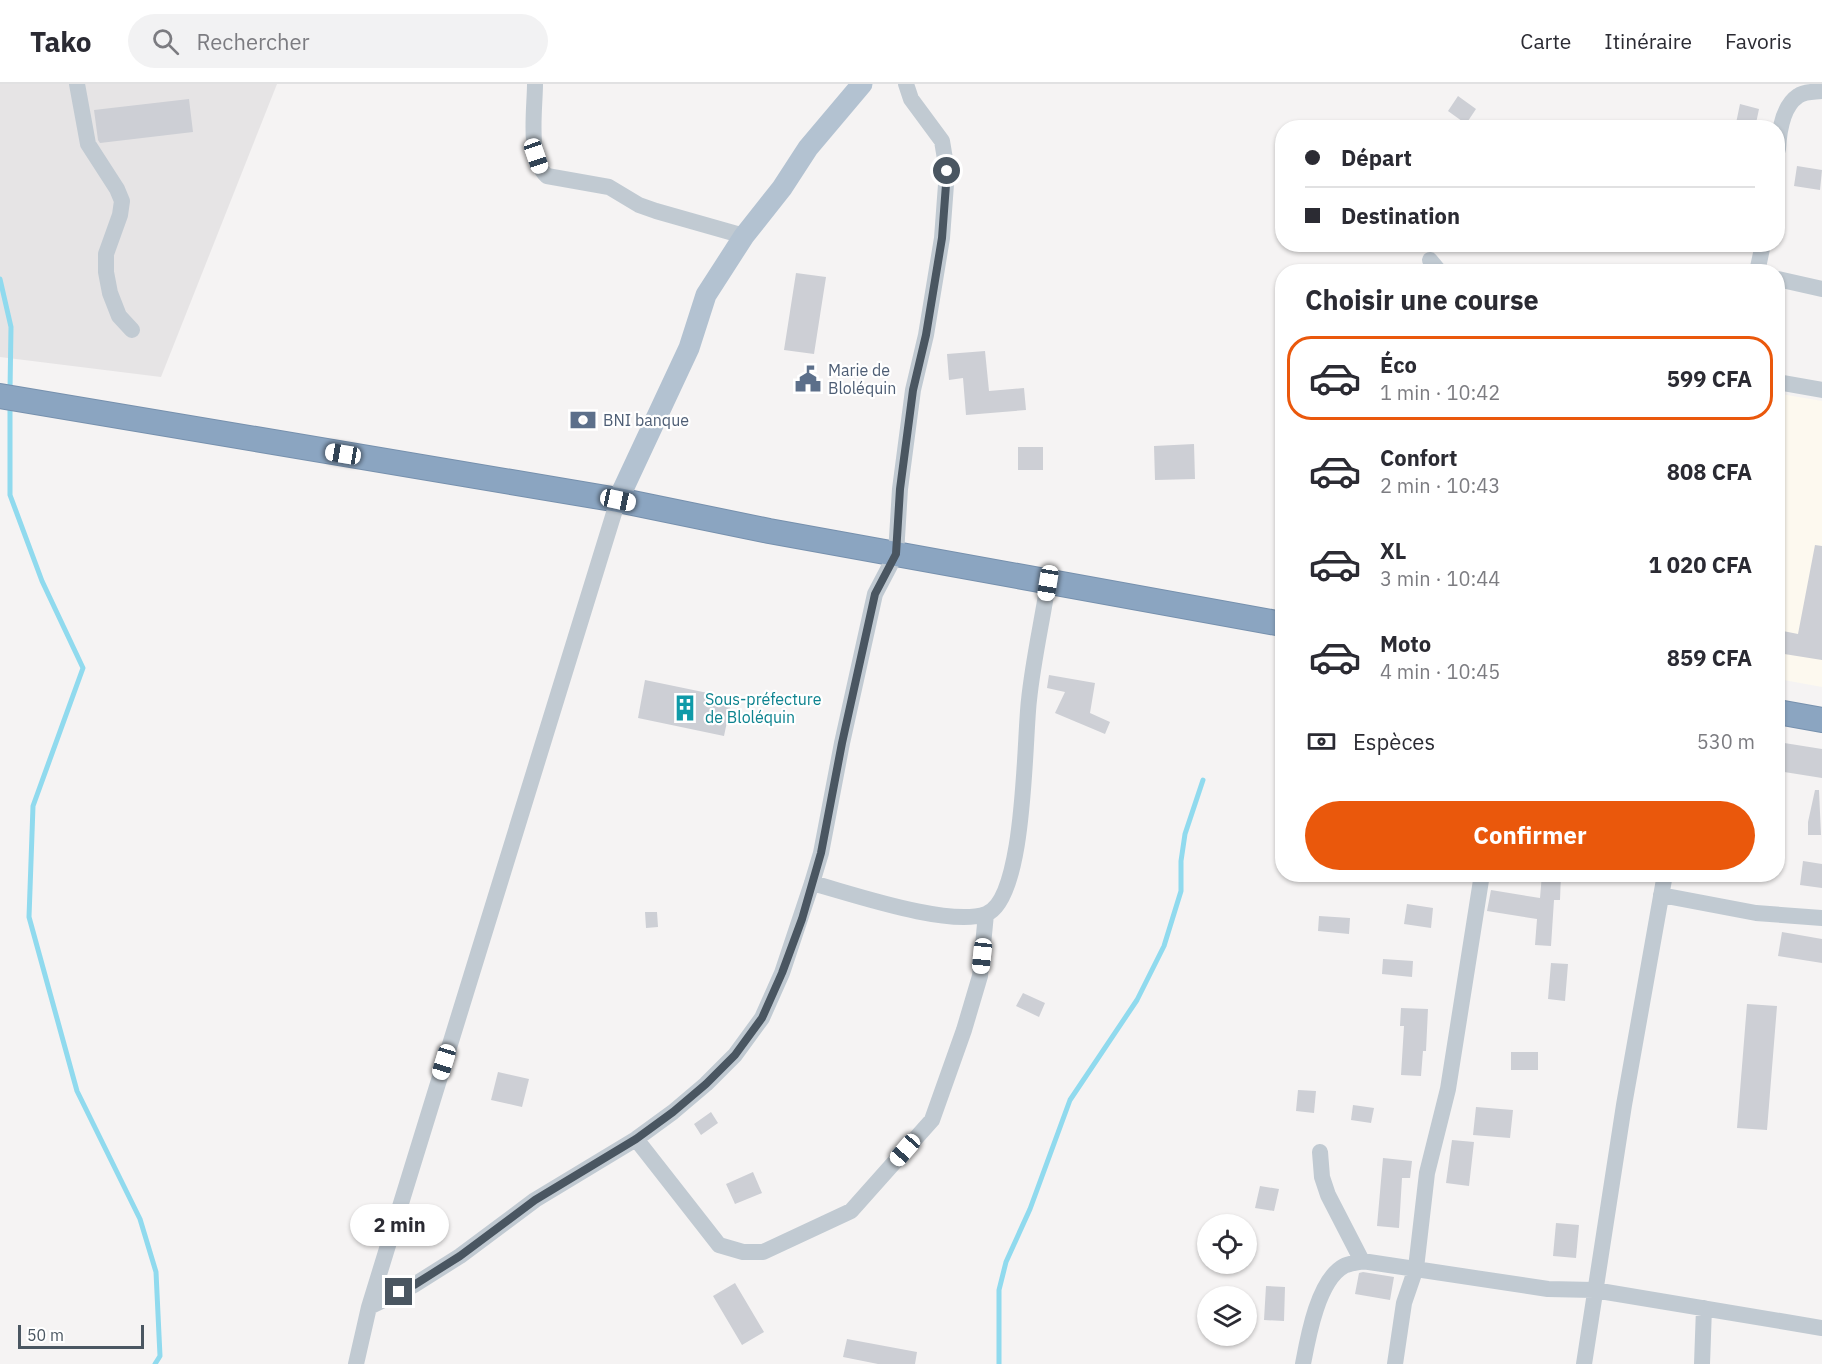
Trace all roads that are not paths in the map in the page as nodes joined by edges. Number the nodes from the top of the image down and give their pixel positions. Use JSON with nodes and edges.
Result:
{"nodes":[{"id":1,"x":76,"y":84,"type":"edge"},
{"id":2,"x":536,"y":84,"type":"edge"},
{"id":3,"x":862,"y":84,"type":"edge"},
{"id":4,"x":906,"y":84,"type":"edge"},
{"id":5,"x":1822,"y":91,"type":"edge"},
{"id":6,"x":1784,"y":120,"type":"edge"},
{"id":7,"x":744,"y":236,"type":"junction"},
{"id":8,"x":1785,"y":281,"type":"edge"},
{"id":9,"x":1822,"y":289,"type":"edge"},
{"id":10,"x":132,"y":330,"type":"dead end"},
{"id":11,"x":1785,"y":383,"type":"edge"},
{"id":12,"x":1822,"y":390,"type":"edge"},
{"id":13,"x":11,"y":398,"type":"edge"},
{"id":14,"x":618,"y":500,"type":"junction"},
{"id":15,"x":896,"y":554,"type":"junction"},
{"id":16,"x":1048,"y":583,"type":"junction"},
{"id":17,"x":1275,"y":623,"type":"edge"},
{"id":18,"x":1785,"y":713,"type":"edge"},
{"id":19,"x":1822,"y":720,"type":"edge"},
{"id":20,"x":1481,"y":882,"type":"edge"},
{"id":21,"x":1663,"y":882,"type":"edge"},
{"id":22,"x":812,"y":883,"type":"junction"},
{"id":23,"x":1661,"y":895,"type":"junction"},
{"id":24,"x":986,"y":914,"type":"junction"},
{"id":25,"x":1822,"y":918,"type":"edge"},
{"id":26,"x":636,"y":1139,"type":"junction"},
{"id":27,"x":1320,"y":1152,"type":"dead end"},
{"id":28,"x":1362,"y":1261,"type":"junction"},
{"id":29,"x":1416,"y":1268,"type":"junction"},
{"id":30,"x":1594,"y":1290,"type":"junction"},
{"id":31,"x":369,"y":1307,"type":"junction"},
{"id":32,"x":1704,"y":1308,"type":"junction"},
{"id":33,"x":1822,"y":1328,"type":"edge"},
{"id":34,"x":356,"y":1364,"type":"edge"},
{"id":35,"x":1303,"y":1364,"type":"edge"},
{"id":36,"x":1395,"y":1364,"type":"edge"},
{"id":37,"x":1584,"y":1364,"type":"edge"},
{"id":38,"x":1702,"y":1364,"type":"edge"}],
"edges":[{"from":1,"to":10,"type":"street"},
{"from":2,"to":7,"type":"street"},
{"from":3,"to":7,"type":"main road"},
{"from":4,"to":15,"type":"street"},
{"from":5,"to":6,"type":"street"},
{"from":7,"to":14,"type":"main road"},
{"from":8,"to":9,"type":"street"},
{"from":11,"to":12,"type":"street"},
{"from":13,"to":14,"type":"highway"},
{"from":14,"to":15,"type":"highway"},
{"from":14,"to":31,"type":"street"},
{"from":15,"to":16,"type":"highway"},
{"from":15,"to":22,"type":"street"},
{"from":16,"to":17,"type":"highway"},
{"from":16,"to":24,"type":"street"},
{"from":18,"to":19,"type":"highway"},
{"from":20,"to":29,"type":"street"},
{"from":21,"to":23,"type":"street"},
{"from":22,"to":24,"type":"street"},
{"from":22,"to":26,"type":"street"},
{"from":23,"to":25,"type":"street"},
{"from":23,"to":30,"type":"street"},
{"from":24,"to":26,"type":"street"},
{"from":26,"to":31,"type":"street"},
{"from":27,"to":28,"type":"street"},
{"from":28,"to":29,"type":"street"},
{"from":28,"to":35,"type":"street"},
{"from":29,"to":30,"type":"street"},
{"from":29,"to":36,"type":"street"},
{"from":30,"to":32,"type":"street"},
{"from":30,"to":37,"type":"street"},
{"from":31,"to":34,"type":"street"},
{"from":32,"to":33,"type":"street"},
{"from":32,"to":38,"type":"street"}]}
